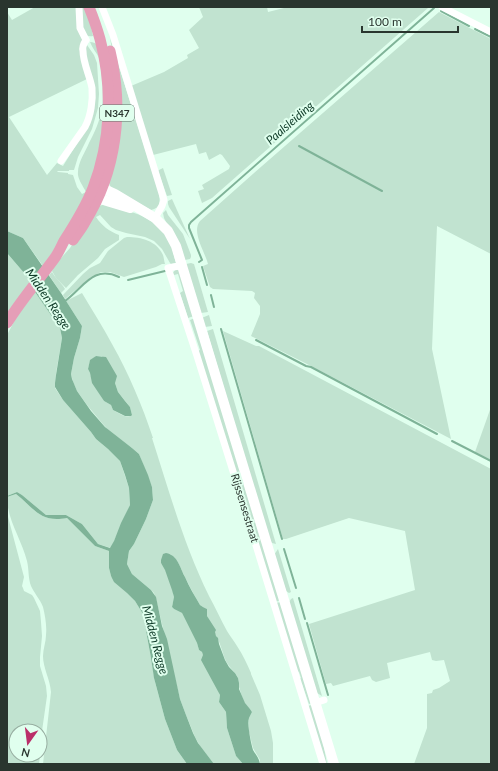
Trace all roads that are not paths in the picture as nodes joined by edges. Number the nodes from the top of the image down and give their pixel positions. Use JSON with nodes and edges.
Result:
{"nodes":[{"id":1,"x":79,"y":7,"type":"edge"},
{"id":2,"x":89,"y":7,"type":"edge"},
{"id":3,"x":93,"y":7,"type":"edge"},
{"id":4,"x":102,"y":7,"type":"edge"},
{"id":5,"x":442,"y":7,"type":"edge"},
{"id":6,"x":491,"y":32,"type":"edge"},
{"id":7,"x":102,"y":37,"type":"junction"},
{"id":8,"x":86,"y":40,"type":"junction"},
{"id":9,"x":61,"y":161,"type":"dead end"},
{"id":10,"x":98,"y":192,"type":"junction"},
{"id":11,"x":155,"y":218,"type":"junction"},
{"id":12,"x":182,"y":264,"type":"junction"},
{"id":13,"x":7,"y":323,"type":"edge"},
{"id":14,"x":322,"y":764,"type":"edge"},
{"id":15,"x":334,"y":764,"type":"edge"}],
"edges":[{"from":1,"to":8,"type":"street"},
{"from":2,"to":7,"type":"main road","number":"N347"},
{"from":3,"to":7,"type":"main road","number":"N347"},
{"from":4,"to":11,"type":"street"},
{"from":5,"to":6,"type":"street"},
{"from":7,"to":8,"type":"street"},
{"from":7,"to":10,"type":"main road","number":"N347"},
{"from":8,"to":9,"type":"street"},
{"from":10,"to":11,"type":"main road","name":"Rijssensestraat"},
{"from":10,"to":13,"type":"main road","number":"N347"},
{"from":11,"to":12,"type":"main road","name":"Rijssensestraat"},
{"from":12,"to":14,"type":"street","name":"Rijssensestraat"},
{"from":12,"to":15,"type":"main road","name":"Rijssensestraat"}]}
